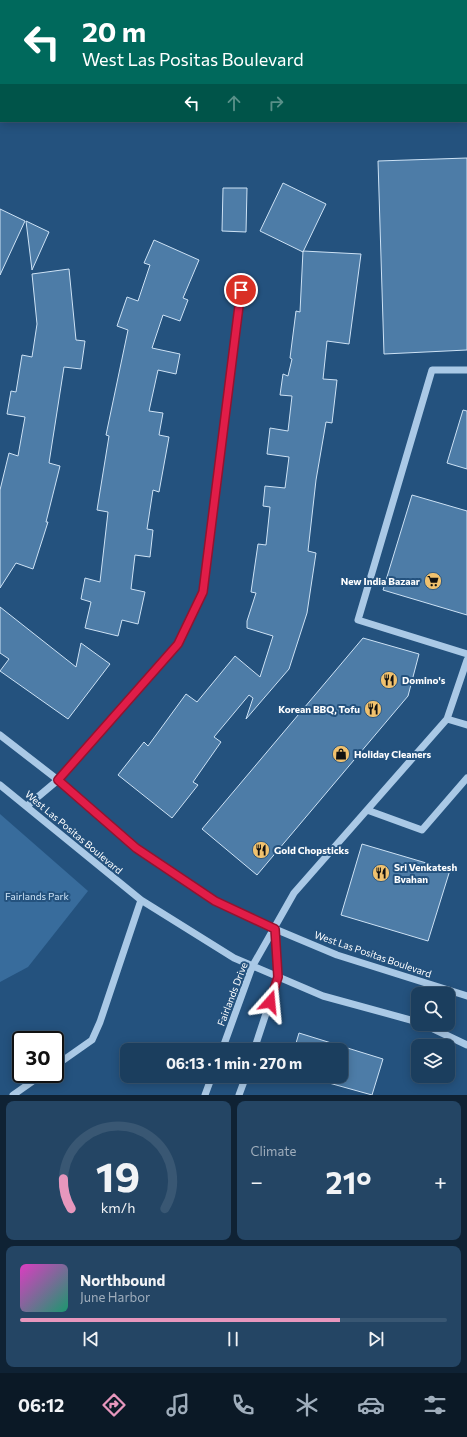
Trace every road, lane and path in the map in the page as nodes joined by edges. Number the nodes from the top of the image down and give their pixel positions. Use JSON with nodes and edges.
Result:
{"nodes":[{"id":1,"x":241,"y":290,"type":"dead end"},
{"id":2,"x":467,"y":370,"type":"edge"},
{"id":3,"x":467,"y":654,"type":"edge"},
{"id":4,"x":467,"y":660,"type":"edge"},
{"id":5,"x":446,"y":719,"type":"junction"},
{"id":6,"x":467,"y":725,"type":"edge"},
{"id":7,"x":0,"y":735,"type":"edge"},
{"id":8,"x":467,"y":778,"type":"edge"},
{"id":9,"x":58,"y":780,"type":"junction"},
{"id":10,"x":0,"y":785,"type":"edge"},
{"id":11,"x":27,"y":806,"type":"junction"},
{"id":12,"x":367,"y":810,"type":"junction"},
{"id":13,"x":141,"y":900,"type":"junction"},
{"id":14,"x":275,"y":929,"type":"junction"},
{"id":15,"x":252,"y":967,"type":"junction"},
{"id":16,"x":278,"y":977,"type":"junction"},
{"id":17,"x":467,"y":996,"type":"edge"},
{"id":18,"x":411,"y":1020,"type":"edge"},
{"id":19,"x":438,"y":1031,"type":"edge"},
{"id":20,"x":225,"y":1043,"type":"edge"},
{"id":21,"x":256,"y":1043,"type":"edge"},
{"id":22,"x":467,"y":1045,"type":"edge"},
{"id":23,"x":64,"y":1060,"type":"edge"},
{"id":24,"x":30,"y":1083,"type":"edge"},
{"id":25,"x":209,"y":1083,"type":"edge"},
{"id":26,"x":243,"y":1083,"type":"edge"},
{"id":27,"x":13,"y":1095,"type":"edge"},
{"id":28,"x":205,"y":1095,"type":"edge"},
{"id":29,"x":239,"y":1095,"type":"edge"}],
"edges":[{"from":1,"to":9,"type":"street"},
{"from":2,"to":3,"type":"street"},
{"from":4,"to":5,"type":"street"},
{"from":5,"to":6,"type":"street"},
{"from":5,"to":12,"type":"street","name":"Fairlands Drive"},
{"from":7,"to":9,"type":"street","name":"West Las Positas Boulevard"},
{"from":8,"to":12,"type":"street"},
{"from":9,"to":11,"type":"street"},
{"from":9,"to":14,"type":"street","name":"West Las Positas Boulevard"},
{"from":10,"to":11,"type":"street","name":"West Las Positas Boulevard"},
{"from":11,"to":13,"type":"street","name":"West Las Positas Boulevard"},
{"from":12,"to":14,"type":"street","name":"Fairlands Drive"},
{"from":13,"to":15,"type":"street","name":"West Las Positas Boulevard"},
{"from":13,"to":23,"type":"street"},
{"from":14,"to":15,"type":"street","name":"Fairlands Drive"},
{"from":14,"to":16,"type":"street"},
{"from":14,"to":17,"type":"street","name":"West Las Positas Boulevard"},
{"from":15,"to":16,"type":"street","name":"West Las Positas Boulevard"},
{"from":15,"to":20,"type":"street","name":"Fairlands Drive"},
{"from":16,"to":18,"type":"street","name":"West Las Positas Boulevard"},
{"from":16,"to":21,"type":"street"},
{"from":19,"to":22,"type":"street"},
{"from":24,"to":27,"type":"street"},
{"from":25,"to":28,"type":"street"},
{"from":26,"to":29,"type":"street"}]}
